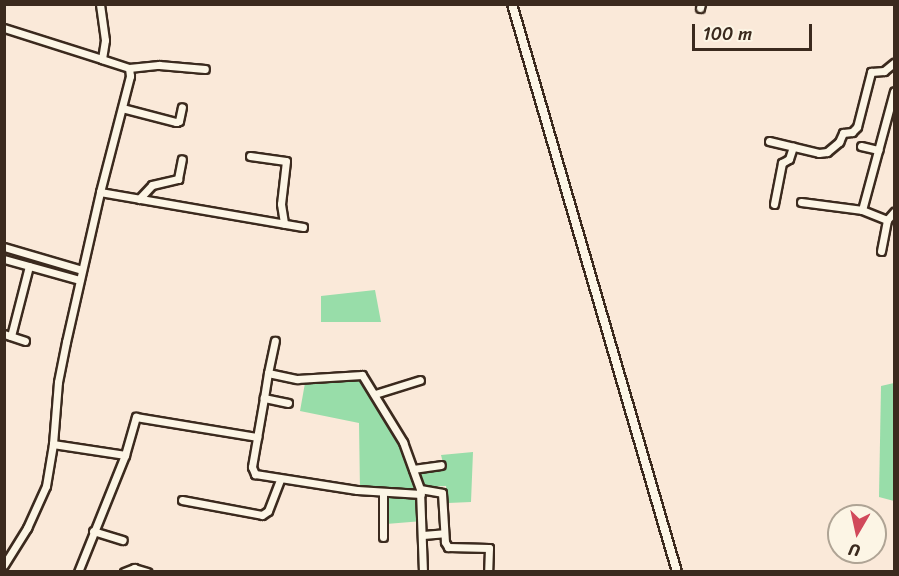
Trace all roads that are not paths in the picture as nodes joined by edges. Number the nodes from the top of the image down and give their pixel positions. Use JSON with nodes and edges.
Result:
{"nodes":[{"id":1,"x":100,"y":4,"type":"edge"},
{"id":2,"x":512,"y":4,"type":"edge"},
{"id":3,"x":4,"y":28,"type":"edge"},
{"id":4,"x":102,"y":58,"type":"junction"},
{"id":5,"x":894,"y":63,"type":"edge"},
{"id":6,"x":129,"y":68,"type":"junction"},
{"id":7,"x":205,"y":69,"type":"dead end"},
{"id":8,"x":894,"y":91,"type":"edge"},
{"id":9,"x":182,"y":107,"type":"dead end"},
{"id":10,"x":122,"y":108,"type":"junction"},
{"id":11,"x":769,"y":141,"type":"dead end"},
{"id":12,"x":861,"y":146,"type":"dead end"},
{"id":13,"x":794,"y":147,"type":"junction"},
{"id":14,"x":879,"y":150,"type":"junction"},
{"id":15,"x":250,"y":156,"type":"dead end"},
{"id":16,"x":182,"y":159,"type":"dead end"},
{"id":17,"x":100,"y":192,"type":"junction"},
{"id":18,"x":139,"y":200,"type":"junction"},
{"id":19,"x":801,"y":202,"type":"dead end"},
{"id":20,"x":774,"y":204,"type":"dead end"},
{"id":21,"x":862,"y":210,"type":"junction"},
{"id":22,"x":894,"y":212,"type":"edge"},
{"id":23,"x":886,"y":220,"type":"junction"},
{"id":24,"x":284,"y":224,"type":"junction"},
{"id":25,"x":303,"y":227,"type":"dead end"},
{"id":26,"x":4,"y":247,"type":"edge"},
{"id":27,"x":881,"y":251,"type":"dead end"},
{"id":28,"x":4,"y":259,"type":"edge"},
{"id":29,"x":29,"y":266,"type":"junction"},
{"id":30,"x":82,"y":270,"type":"junction"},
{"id":31,"x":80,"y":280,"type":"junction"},
{"id":32,"x":8,"y":335,"type":"edge"},
{"id":33,"x":25,"y":341,"type":"dead end"},
{"id":34,"x":275,"y":341,"type":"dead end"},
{"id":35,"x":268,"y":373,"type":"junction"},
{"id":36,"x":420,"y":380,"type":"dead end"},
{"id":37,"x":375,"y":394,"type":"junction"},
{"id":38,"x":264,"y":398,"type":"junction"},
{"id":39,"x":288,"y":403,"type":"dead end"},
{"id":40,"x":257,"y":437,"type":"junction"},
{"id":41,"x":53,"y":444,"type":"junction"},
{"id":42,"x":125,"y":455,"type":"junction"},
{"id":43,"x":441,"y":465,"type":"dead end"},
{"id":44,"x":413,"y":469,"type":"junction"},
{"id":45,"x":280,"y":480,"type":"junction"},
{"id":46,"x":420,"y":491,"type":"junction"},
{"id":47,"x":383,"y":492,"type":"junction"},
{"id":48,"x":182,"y":500,"type":"dead end"},
{"id":49,"x":93,"y":531,"type":"junction"},
{"id":50,"x":444,"y":533,"type":"junction"},
{"id":51,"x":423,"y":535,"type":"junction"},
{"id":52,"x":383,"y":537,"type":"dead end"},
{"id":53,"x":123,"y":540,"type":"dead end"},
{"id":54,"x":4,"y":566,"type":"edge"},
{"id":55,"x":78,"y":572,"type":"edge"},
{"id":56,"x":124,"y":572,"type":"edge"},
{"id":57,"x":147,"y":572,"type":"edge"},
{"id":58,"x":423,"y":572,"type":"edge"},
{"id":59,"x":488,"y":572,"type":"edge"},
{"id":60,"x":677,"y":572,"type":"edge"}],
"edges":[{"from":1,"to":4,"type":"street"},
{"from":2,"to":60,"type":"street"},
{"from":3,"to":4,"type":"street"},
{"from":4,"to":6,"type":"street"},
{"from":5,"to":13,"type":"street"},
{"from":6,"to":7,"type":"street"},
{"from":6,"to":10,"type":"street"},
{"from":8,"to":14,"type":"street"},
{"from":9,"to":10,"type":"street"},
{"from":10,"to":17,"type":"street"},
{"from":11,"to":13,"type":"street"},
{"from":12,"to":14,"type":"street"},
{"from":13,"to":20,"type":"street"},
{"from":14,"to":21,"type":"street"},
{"from":15,"to":24,"type":"street"},
{"from":16,"to":18,"type":"street"},
{"from":17,"to":18,"type":"street"},
{"from":17,"to":30,"type":"street"},
{"from":18,"to":24,"type":"street"},
{"from":19,"to":21,"type":"street"},
{"from":21,"to":23,"type":"street"},
{"from":22,"to":23,"type":"street"},
{"from":23,"to":27,"type":"street"},
{"from":24,"to":25,"type":"street"},
{"from":26,"to":30,"type":"street"},
{"from":28,"to":29,"type":"street"},
{"from":29,"to":31,"type":"street"},
{"from":29,"to":32,"type":"street"},
{"from":30,"to":31,"type":"street"},
{"from":31,"to":41,"type":"street"},
{"from":32,"to":33,"type":"street"},
{"from":34,"to":35,"type":"street"},
{"from":35,"to":37,"type":"street"},
{"from":35,"to":38,"type":"street"},
{"from":36,"to":37,"type":"street"},
{"from":37,"to":44,"type":"street"},
{"from":38,"to":39,"type":"street"},
{"from":38,"to":40,"type":"street"},
{"from":40,"to":42,"type":"street"},
{"from":40,"to":45,"type":"street"},
{"from":41,"to":42,"type":"street"},
{"from":41,"to":54,"type":"street"},
{"from":42,"to":49,"type":"street"},
{"from":43,"to":44,"type":"street"},
{"from":44,"to":46,"type":"street"},
{"from":45,"to":47,"type":"street"},
{"from":45,"to":48,"type":"street"},
{"from":46,"to":47,"type":"street"},
{"from":46,"to":50,"type":"street"},
{"from":46,"to":51,"type":"street"},
{"from":47,"to":52,"type":"street"},
{"from":49,"to":53,"type":"street"},
{"from":49,"to":55,"type":"street"},
{"from":50,"to":51,"type":"street"},
{"from":50,"to":59,"type":"street"},
{"from":51,"to":58,"type":"street"},
{"from":56,"to":57,"type":"street"}]}
